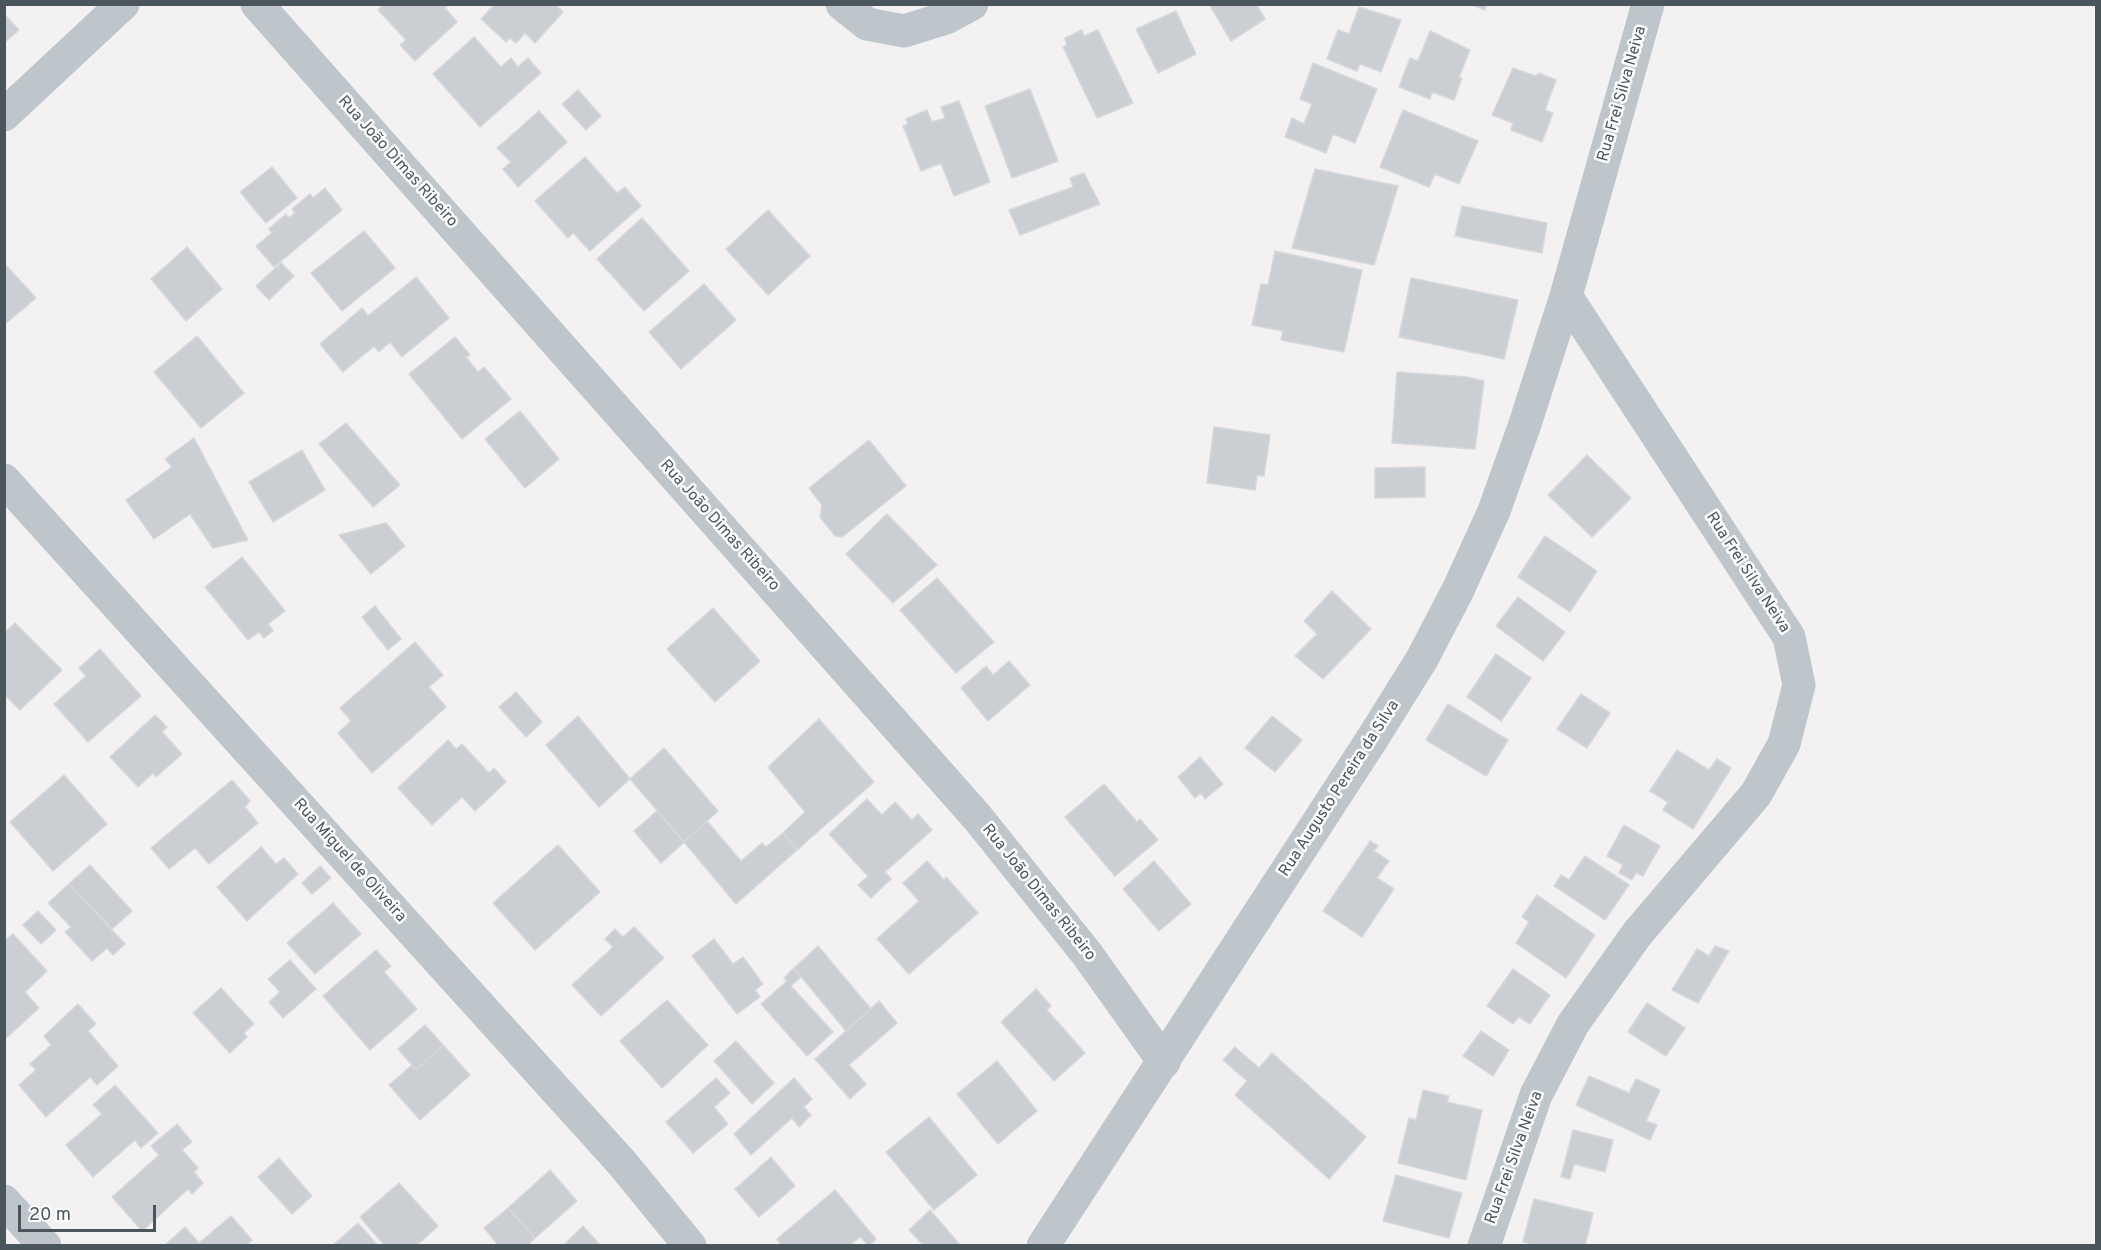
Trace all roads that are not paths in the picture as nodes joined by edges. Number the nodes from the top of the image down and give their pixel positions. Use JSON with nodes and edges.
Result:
{"nodes":[{"id":1,"x":123,"y":4,"type":"edge"},
{"id":2,"x":257,"y":4,"type":"edge"},
{"id":3,"x":842,"y":4,"type":"edge"},
{"id":4,"x":972,"y":4,"type":"edge"},
{"id":5,"x":1648,"y":4,"type":"edge"},
{"id":6,"x":4,"y":115,"type":"edge"},
{"id":7,"x":1566,"y":296,"type":"junction"},
{"id":8,"x":4,"y":480,"type":"edge"},
{"id":9,"x":1164,"y":1062,"type":"junction"},
{"id":10,"x":4,"y":1201,"type":"edge"},
{"id":11,"x":45,"y":1245,"type":"edge"},
{"id":12,"x":690,"y":1245,"type":"edge"},
{"id":13,"x":1043,"y":1245,"type":"edge"},
{"id":14,"x":1484,"y":1245,"type":"edge"}],
"edges":[{"from":1,"to":6,"type":"street"},
{"from":2,"to":9,"type":"street","name":"Rua João Dimas Ribeiro"},
{"from":3,"to":4,"type":"street"},
{"from":5,"to":7,"type":"street","name":"Rua Frei Silva Neiva"},
{"from":7,"to":9,"type":"street","name":"Rua Augusto Pereira da Silva"},
{"from":7,"to":14,"type":"street","name":"Rua Frei Silva Neiva"},
{"from":8,"to":12,"type":"street","name":"Rua Miguel de Oliveira"},
{"from":9,"to":13,"type":"street","name":"Rua Augusto Pereira da Silva"},
{"from":10,"to":11,"type":"street"}]}
